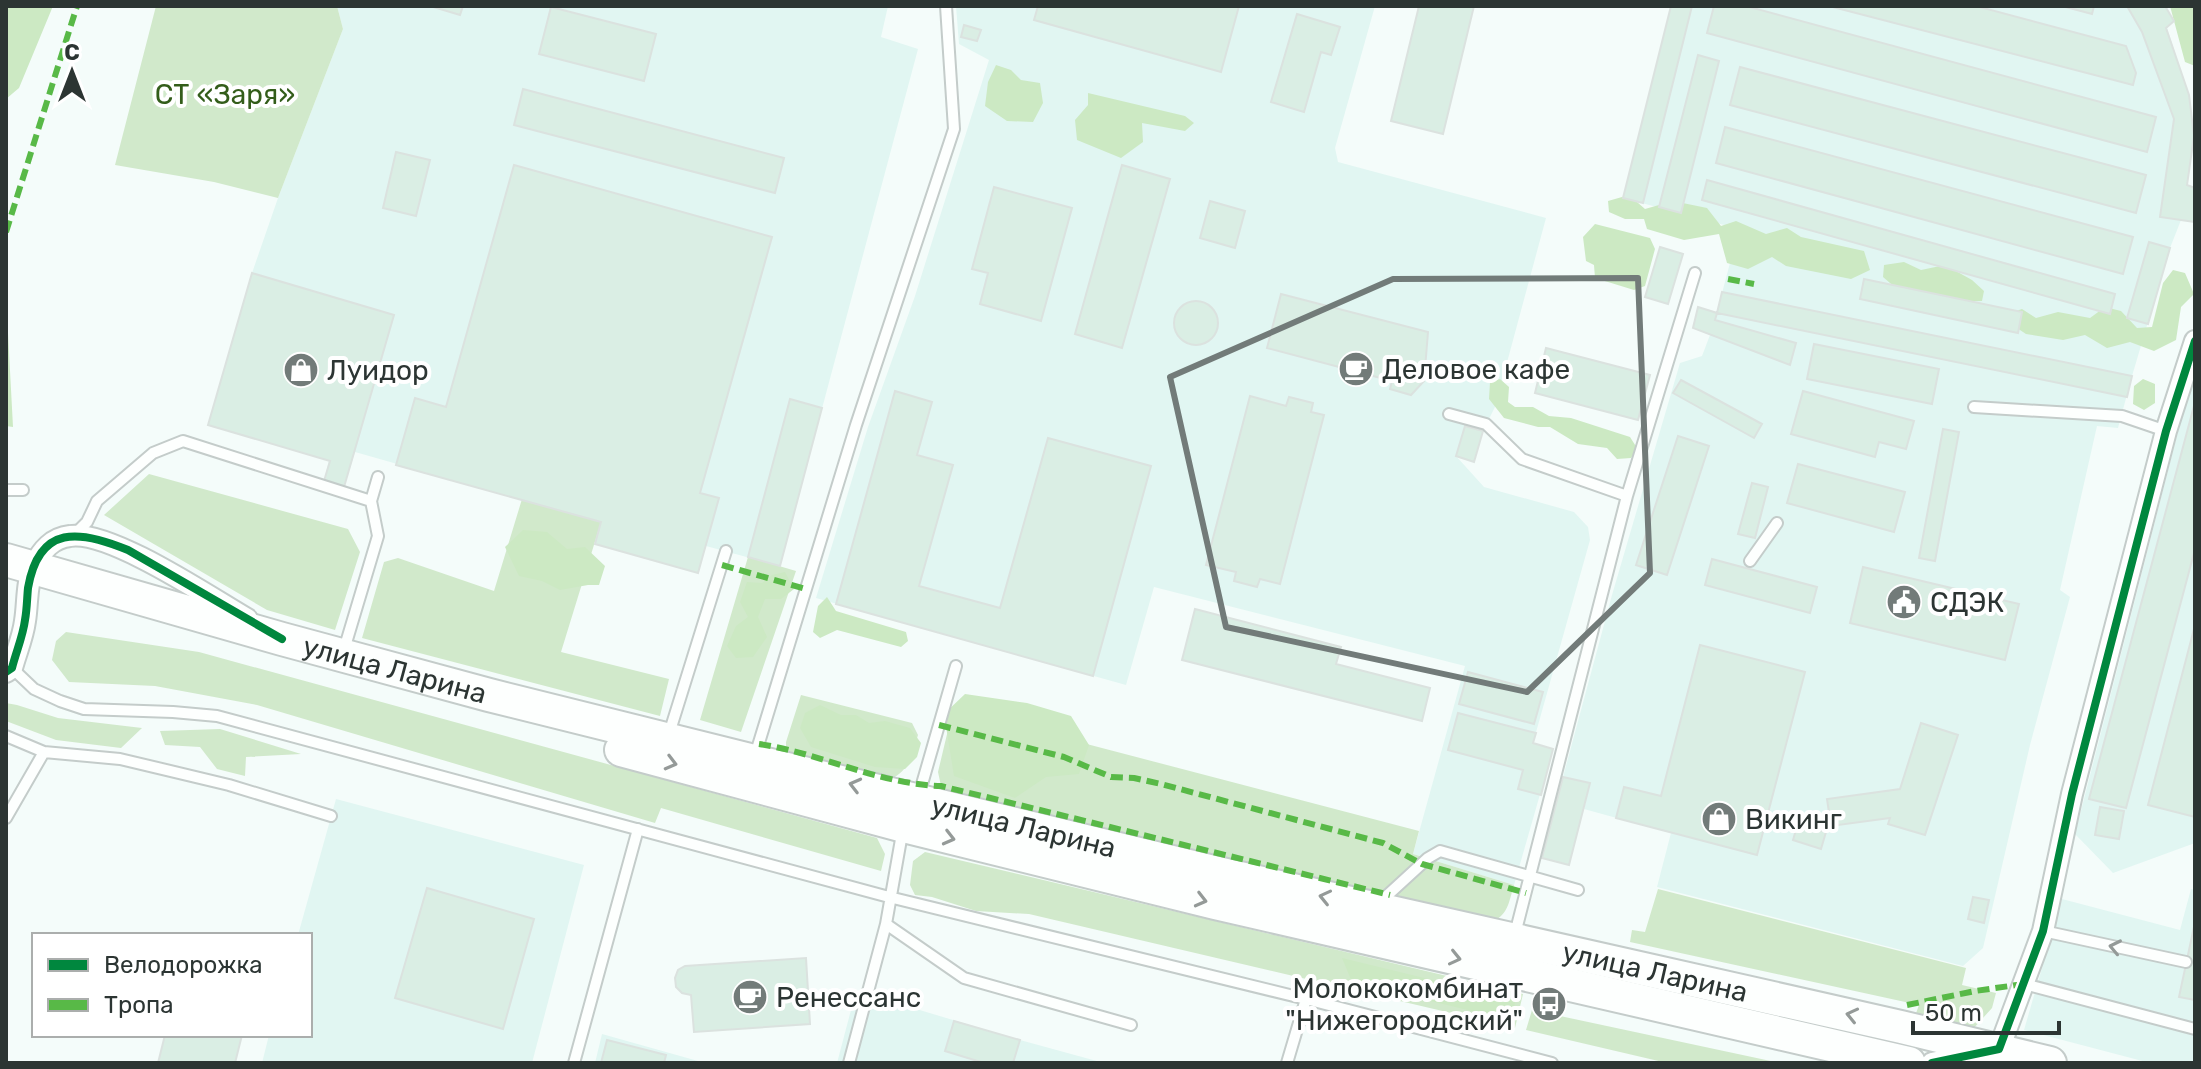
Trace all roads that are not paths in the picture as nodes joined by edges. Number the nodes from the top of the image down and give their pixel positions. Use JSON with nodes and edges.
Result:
{"nodes":[{"id":1,"x":946,"y":6,"type":"edge"},
{"id":2,"x":1695,"y":273,"type":"dead end"},
{"id":3,"x":2195,"y":341,"type":"edge"},
{"id":4,"x":1974,"y":407,"type":"dead end"},
{"id":5,"x":1449,"y":414,"type":"dead end"},
{"id":6,"x":2166,"y":431,"type":"junction"},
{"id":7,"x":378,"y":477,"type":"dead end"},
{"id":8,"x":8,"y":490,"type":"dead end"},
{"id":9,"x":23,"y":490,"type":"dead end"},
{"id":10,"x":1627,"y":496,"type":"junction"},
{"id":11,"x":371,"y":501,"type":"junction"},
{"id":12,"x":1777,"y":523,"type":"dead end"},
{"id":13,"x":74,"y":535,"type":"junction"},
{"id":14,"x":726,"y":551,"type":"dead end"},
{"id":15,"x":1750,"y":561,"type":"dead end"},
{"id":16,"x":19,"y":574,"type":"edge"},
{"id":17,"x":282,"y":639,"type":"junction"},
{"id":18,"x":343,"y":655,"type":"junction"},
{"id":19,"x":956,"y":666,"type":"dead end"},
{"id":20,"x":9,"y":670,"type":"edge"},
{"id":21,"x":6,"y":736,"type":"edge"},
{"id":22,"x":667,"y":739,"type":"junction"},
{"id":23,"x":44,"y":752,"type":"junction"},
{"id":24,"x":754,"y":761,"type":"junction"},
{"id":25,"x":910,"y":813,"type":"junction"},
{"id":26,"x":331,"y":816,"type":"dead end"},
{"id":27,"x":6,"y":818,"type":"edge"},
{"id":28,"x":638,"y":829,"type":"junction"},
{"id":29,"x":1530,"y":877,"type":"junction"},
{"id":30,"x":1578,"y":890,"type":"dead end"},
{"id":31,"x":889,"y":897,"type":"junction"},
{"id":32,"x":1372,"y":908,"type":"junction"},
{"id":33,"x":886,"y":924,"type":"junction"},
{"id":34,"x":2043,"y":931,"type":"junction"},
{"id":35,"x":1513,"y":940,"type":"junction"},
{"id":36,"x":2186,"y":962,"type":"dead end"},
{"id":37,"x":2024,"y":984,"type":"junction"},
{"id":38,"x":1306,"y":999,"type":"junction"},
{"id":39,"x":1131,"y":1025,"type":"dead end"},
{"id":40,"x":2195,"y":1029,"type":"edge"},
{"id":41,"x":1999,"y":1049,"type":"junction"},
{"id":42,"x":1927,"y":1053,"type":"edge"},
{"id":43,"x":574,"y":1063,"type":"edge"},
{"id":44,"x":849,"y":1063,"type":"edge"},
{"id":45,"x":1287,"y":1063,"type":"edge"},
{"id":46,"x":1552,"y":1063,"type":"edge"},
{"id":47,"x":1909,"y":1063,"type":"edge"},
{"id":48,"x":2050,"y":1063,"type":"edge"}],
"edges":[{"from":1,"to":24,"type":"lane"},
{"from":2,"to":10,"type":"lane"},
{"from":3,"to":6,"type":"street"},
{"from":4,"to":6,"type":"lane"},
{"from":5,"to":10,"type":"lane"},
{"from":6,"to":34,"type":"street"},
{"from":7,"to":11,"type":"lane"},
{"from":8,"to":9,"type":"lane"},
{"from":10,"to":29,"type":"lane"},
{"from":11,"to":13,"type":"lane"},
{"from":11,"to":18,"type":"lane"},
{"from":12,"to":15,"type":"lane"},
{"from":13,"to":16,"type":"street"},
{"from":13,"to":17,"type":"street"},
{"from":14,"to":22,"type":"lane"},
{"from":16,"to":17,"type":"main road","name":"улица Ларина"},
{"from":16,"to":20,"type":"street"},
{"from":16,"to":25,"type":"main road","name":"улица Ларина","one_way":true},
{"from":17,"to":18,"type":"main road","name":"улица Ларина"},
{"from":18,"to":22,"type":"main road","name":"улица Ларина"},
{"from":19,"to":25,"type":"lane"},
{"from":20,"to":28,"type":"lane"},
{"from":21,"to":23,"type":"lane"},
{"from":22,"to":24,"type":"main road","name":"улица Ларина"},
{"from":23,"to":26,"type":"lane"},
{"from":23,"to":27,"type":"lane"},
{"from":25,"to":24,"type":"main road","name":"улица Ларина","one_way":true},
{"from":25,"to":31,"type":"lane"},
{"from":32,"to":25,"type":"main road","name":"улица Ларина","one_way":true},
{"from":25,"to":47,"type":"main road","name":"улица Ларина","one_way":true},
{"from":28,"to":31,"type":"lane"},
{"from":28,"to":43,"type":"lane"},
{"from":29,"to":30,"type":"lane"},
{"from":29,"to":32,"type":"lane"},
{"from":29,"to":35,"type":"lane"},
{"from":31,"to":33,"type":"lane"},
{"from":31,"to":38,"type":"lane"},
{"from":32,"to":35,"type":"main road","name":"улица Ларина"},
{"from":33,"to":39,"type":"lane"},
{"from":33,"to":44,"type":"lane"},
{"from":36,"to":34,"type":"lane","one_way":true},
{"from":34,"to":37,"type":"street"},
{"from":42,"to":35,"type":"main road","name":"улица Ларина","one_way":true},
{"from":37,"to":40,"type":"lane"},
{"from":37,"to":41,"type":"street"},
{"from":38,"to":45,"type":"lane"},
{"from":38,"to":46,"type":"lane"},
{"from":41,"to":42,"type":"main road","name":"улица Ларина"},
{"from":41,"to":48,"type":"main road","name":"улица Ларина"}]}
